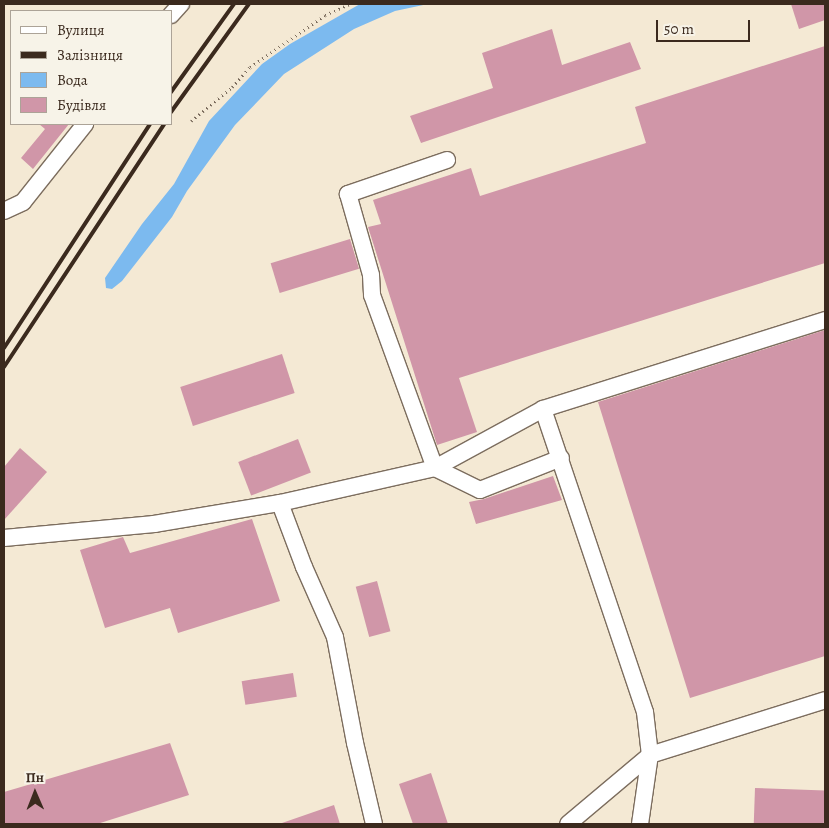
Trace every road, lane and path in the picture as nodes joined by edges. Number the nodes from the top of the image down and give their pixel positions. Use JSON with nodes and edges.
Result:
{"nodes":[{"id":1,"x":180,"y":4,"type":"edge"},
{"id":2,"x":350,"y":4,"type":"edge"},
{"id":3,"x":172,"y":14,"type":"edge"},
{"id":4,"x":191,"y":121,"type":"dead end"},
{"id":5,"x":84,"y":125,"type":"edge"},
{"id":6,"x":447,"y":160,"type":"dead end"},
{"id":7,"x":4,"y":211,"type":"edge"},
{"id":8,"x":825,"y":320,"type":"edge"},
{"id":9,"x":543,"y":409,"type":"junction"},
{"id":10,"x":561,"y":458,"type":"junction"},
{"id":11,"x":435,"y":468,"type":"junction"},
{"id":12,"x":280,"y":504,"type":"junction"},
{"id":13,"x":4,"y":538,"type":"edge"},
{"id":14,"x":825,"y":700,"type":"edge"},
{"id":15,"x":650,"y":755,"type":"junction"},
{"id":16,"x":374,"y":824,"type":"edge"},
{"id":17,"x":568,"y":824,"type":"edge"},
{"id":18,"x":640,"y":824,"type":"edge"}],
"edges":[{"from":1,"to":3,"type":"street"},
{"from":2,"to":4,"type":"path"},
{"from":5,"to":7,"type":"street"},
{"from":6,"to":11,"type":"street"},
{"from":8,"to":9,"type":"street"},
{"from":9,"to":10,"type":"street"},
{"from":9,"to":11,"type":"street"},
{"from":10,"to":11,"type":"street"},
{"from":10,"to":15,"type":"street"},
{"from":11,"to":12,"type":"street"},
{"from":12,"to":13,"type":"street"},
{"from":12,"to":16,"type":"street"},
{"from":14,"to":15,"type":"street"},
{"from":15,"to":17,"type":"street"},
{"from":15,"to":18,"type":"street"}]}
